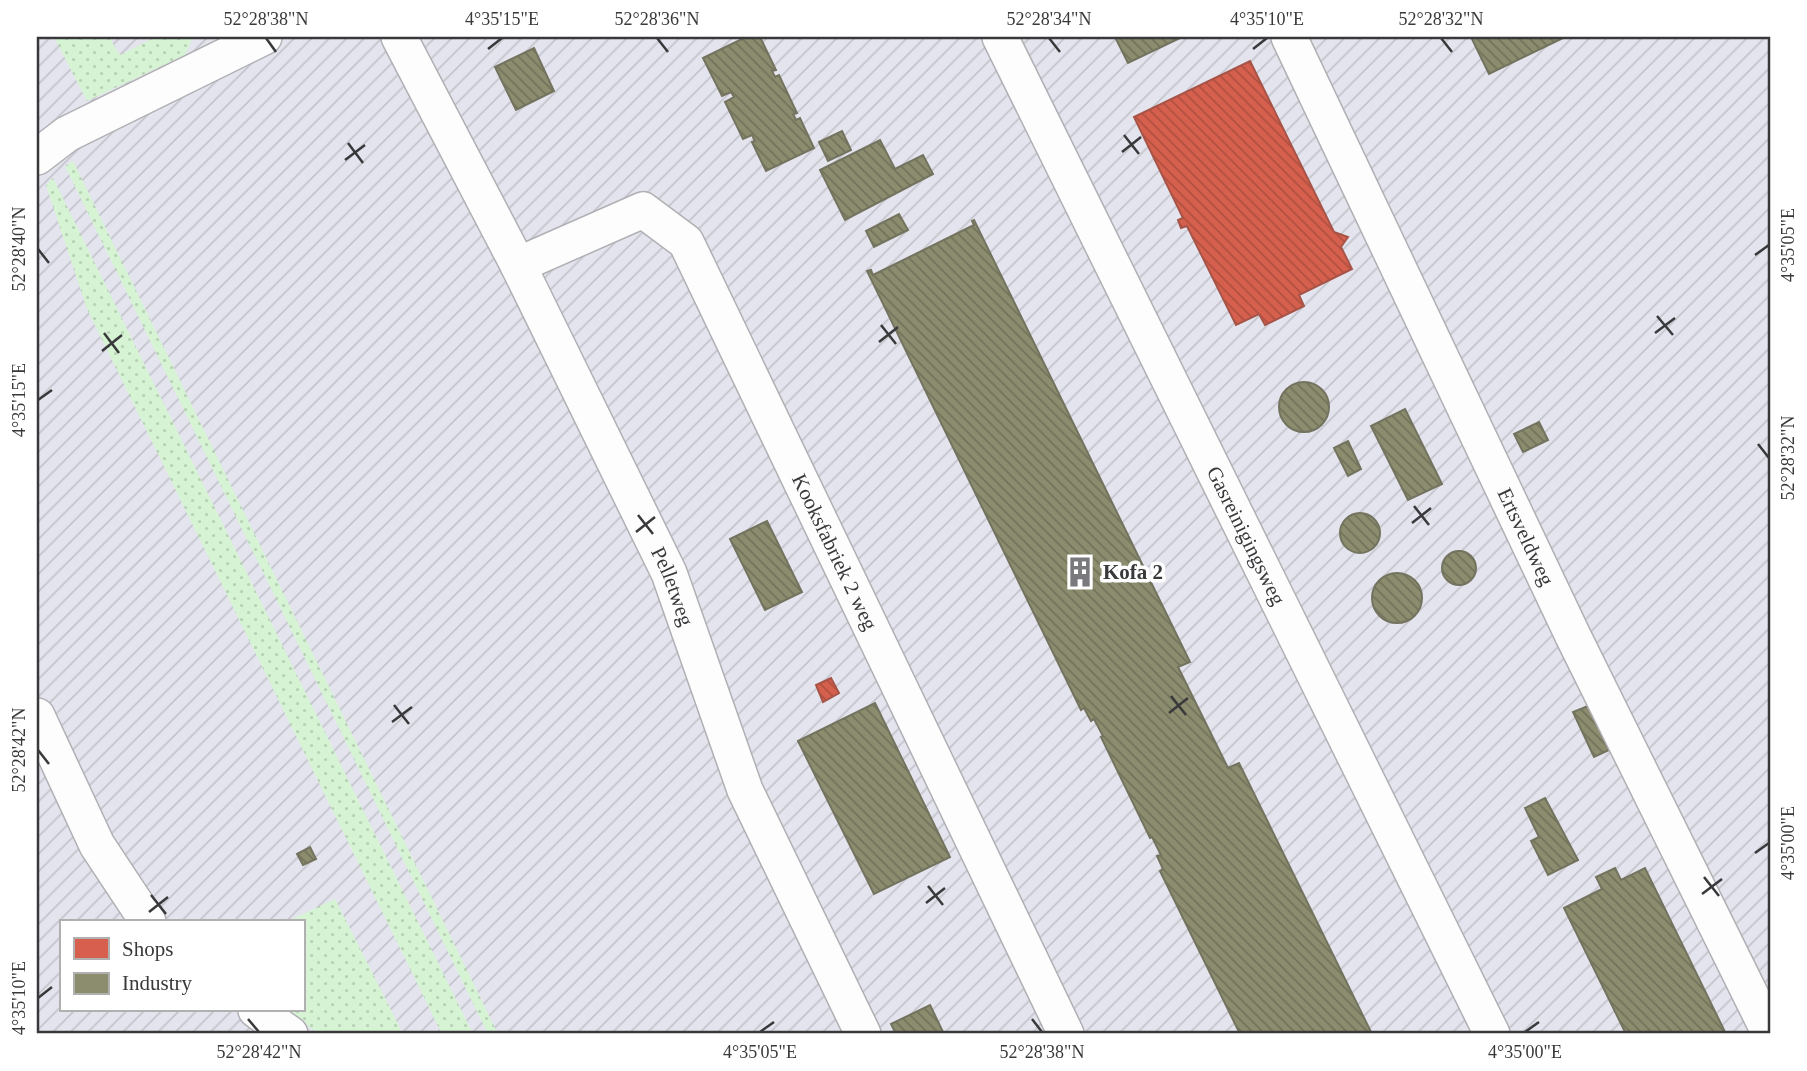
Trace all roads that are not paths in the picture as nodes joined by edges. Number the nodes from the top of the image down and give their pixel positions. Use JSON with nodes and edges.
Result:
{"nodes":[{"id":1,"x":264,"y":37,"type":"edge"},
{"id":2,"x":399,"y":37,"type":"edge"},
{"id":3,"x":1000,"y":37,"type":"edge"},
{"id":4,"x":1289,"y":37,"type":"edge"},
{"id":5,"x":37,"y":157,"type":"edge"},
{"id":6,"x":518,"y":265,"type":"junction"},
{"id":7,"x":37,"y":716,"type":"edge"},
{"id":8,"x":147,"y":920,"type":"edge"},
{"id":9,"x":259,"y":1012,"type":"edge"},
{"id":10,"x":290,"y":1034,"type":"edge"},
{"id":11,"x":863,"y":1034,"type":"edge"},
{"id":12,"x":1066,"y":1034,"type":"edge"},
{"id":13,"x":1492,"y":1034,"type":"edge"},
{"id":14,"x":1770,"y":1034,"type":"edge"}],
"edges":[{"from":1,"to":5,"type":"lane"},
{"from":2,"to":6,"type":"lane","name":"Pelletweg"},
{"from":3,"to":13,"type":"lane","name":"Gasreinigingsweg"},
{"from":4,"to":14,"type":"lane","name":"Ertsveldweg"},
{"from":6,"to":11,"type":"lane","name":"Pelletweg"},
{"from":6,"to":12,"type":"lane","name":"Kooksfabriek 2 weg"},
{"from":7,"to":8,"type":"lane"},
{"from":9,"to":10,"type":"lane"}]}
